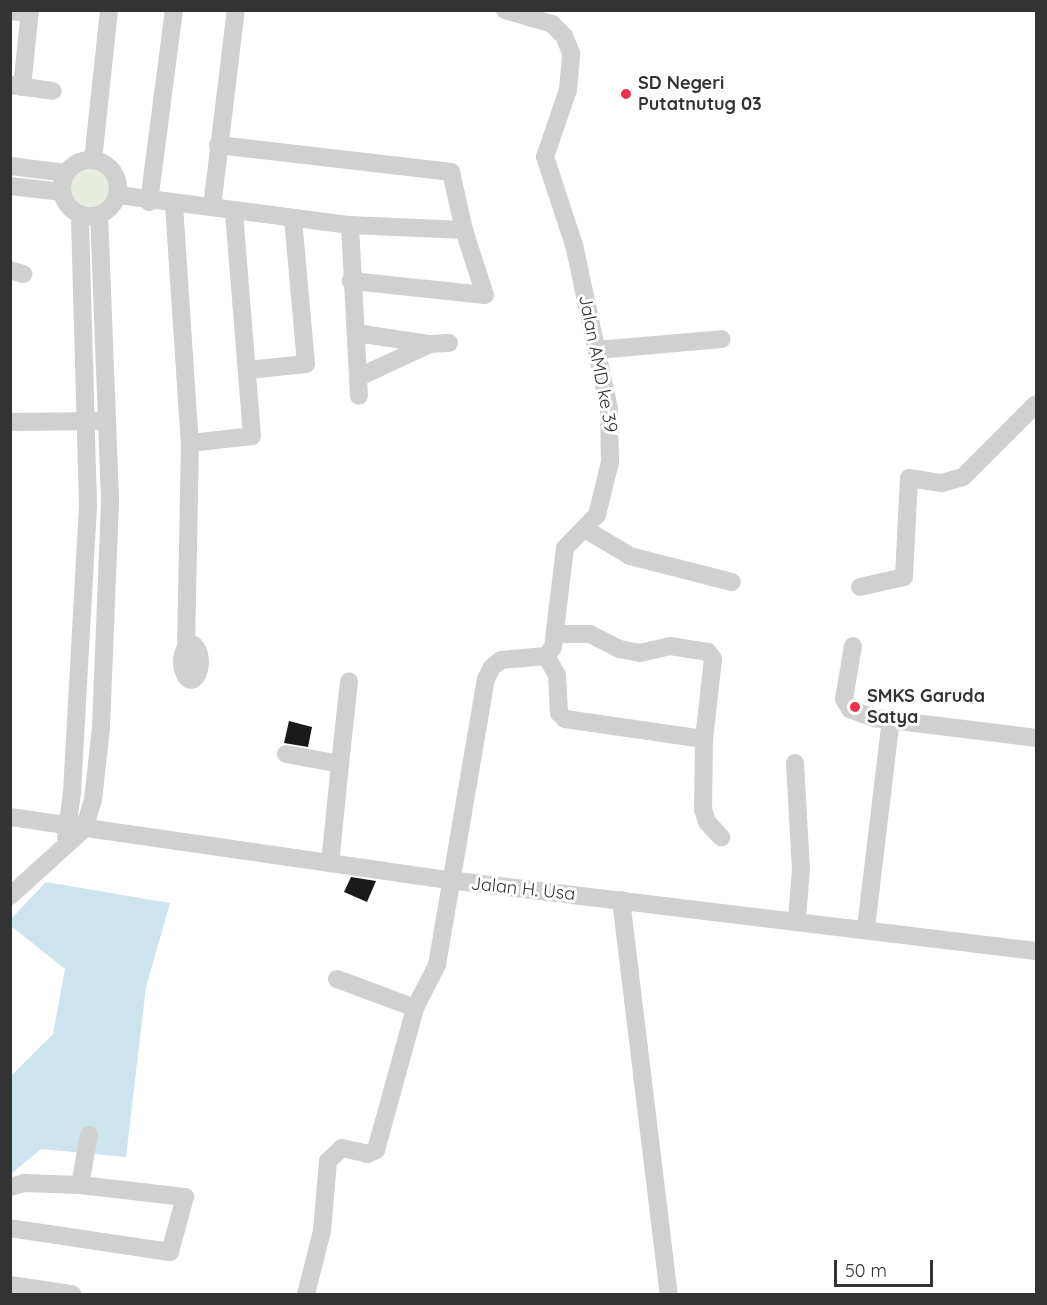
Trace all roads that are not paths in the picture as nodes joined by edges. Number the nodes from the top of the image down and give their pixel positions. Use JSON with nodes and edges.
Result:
{"nodes":[{"id":1,"x":109,"y":10,"type":"edge"},
{"id":2,"x":174,"y":10,"type":"edge"},
{"id":3,"x":236,"y":10,"type":"edge"},
{"id":4,"x":505,"y":10,"type":"edge"},
{"id":5,"x":10,"y":11,"type":"edge"},
{"id":6,"x":30,"y":12,"type":"edge"},
{"id":7,"x":526,"y":13,"type":"edge"},
{"id":8,"x":16,"y":86,"type":"edge"},
{"id":9,"x":53,"y":91,"type":"dead end"},
{"id":10,"x":218,"y":145,"type":"junction"},
{"id":11,"x":93,"y":159,"type":"junction"},
{"id":12,"x":10,"y":166,"type":"edge"},
{"id":13,"x":66,"y":173,"type":"junction"},
{"id":14,"x":10,"y":186,"type":"edge"},
{"id":15,"x":63,"y":192,"type":"junction"},
{"id":16,"x":118,"y":195,"type":"junction"},
{"id":17,"x":149,"y":202,"type":"junction"},
{"id":18,"x":174,"y":205,"type":"junction"},
{"id":19,"x":212,"y":207,"type":"junction"},
{"id":20,"x":234,"y":211,"type":"junction"},
{"id":21,"x":80,"y":214,"type":"junction"},
{"id":22,"x":99,"y":215,"type":"junction"},
{"id":23,"x":293,"y":219,"type":"junction"},
{"id":24,"x":350,"y":225,"type":"junction"},
{"id":25,"x":464,"y":230,"type":"junction"},
{"id":26,"x":351,"y":281,"type":"junction"},
{"id":27,"x":356,"y":333,"type":"junction"},
{"id":28,"x":722,"y":339,"type":"dead end"},
{"id":29,"x":449,"y":343,"type":"dead end"},
{"id":30,"x":430,"y":345,"type":"junction"},
{"id":31,"x":597,"y":350,"type":"junction"},
{"id":32,"x":248,"y":370,"type":"junction"},
{"id":33,"x":359,"y":377,"type":"junction"},
{"id":34,"x":360,"y":396,"type":"dead end"},
{"id":35,"x":1036,"y":404,"type":"edge"},
{"id":36,"x":88,"y":421,"type":"junction"},
{"id":37,"x":10,"y":422,"type":"edge"},
{"id":38,"x":106,"y":422,"type":"junction"},
{"id":39,"x":190,"y":443,"type":"junction"},
{"id":40,"x":585,"y":529,"type":"junction"},
{"id":41,"x":732,"y":582,"type":"dead end"},
{"id":42,"x":860,"y":587,"type":"dead end"},
{"id":43,"x":557,"y":634,"type":"junction"},
{"id":44,"x":853,"y":646,"type":"dead end"},
{"id":45,"x":180,"y":654,"type":"dead end"},
{"id":46,"x":546,"y":656,"type":"junction"},
{"id":47,"x":349,"y":681,"type":"dead end"},
{"id":48,"x":891,"y":719,"type":"junction"},
{"id":49,"x":1036,"y":738,"type":"edge"},
{"id":50,"x":704,"y":739,"type":"junction"},
{"id":51,"x":286,"y":754,"type":"dead end"},
{"id":52,"x":795,"y":763,"type":"dead end"},
{"id":53,"x":340,"y":764,"type":"junction"},
{"id":54,"x":10,"y":818,"type":"edge"},
{"id":55,"x":72,"y":832,"type":"junction"},
{"id":56,"x":721,"y":837,"type":"dead end"},
{"id":57,"x":330,"y":864,"type":"junction"},
{"id":58,"x":449,"y":880,"type":"junction"},
{"id":59,"x":10,"y":897,"type":"edge"},
{"id":60,"x":621,"y":900,"type":"junction"},
{"id":61,"x":797,"y":919,"type":"junction"},
{"id":62,"x":866,"y":928,"type":"junction"},
{"id":63,"x":1036,"y":951,"type":"edge"},
{"id":64,"x":337,"y":979,"type":"dead end"},
{"id":65,"x":415,"y":1008,"type":"junction"},
{"id":66,"x":89,"y":1135,"type":"dead end"},
{"id":67,"x":80,"y":1185,"type":"junction"},
{"id":68,"x":10,"y":1187,"type":"edge"},
{"id":69,"x":10,"y":1228,"type":"edge"},
{"id":70,"x":10,"y":1285,"type":"edge"},
{"id":71,"x":72,"y":1294,"type":"edge"},
{"id":72,"x":306,"y":1294,"type":"edge"},
{"id":73,"x":669,"y":1294,"type":"edge"}],
"edges":[{"from":1,"to":11,"type":"street"},
{"from":2,"to":17,"type":"street"},
{"from":3,"to":10,"type":"street"},
{"from":4,"to":7,"type":"street","name":"Jalan AMD ke 39"},
{"from":5,"to":6,"type":"street"},
{"from":6,"to":8,"type":"street"},
{"from":7,"to":31,"type":"street","name":"Jalan AMD ke 39"},
{"from":8,"to":9,"type":"street"},
{"from":10,"to":19,"type":"street"},
{"from":10,"to":25,"type":"street"},
{"from":11,"to":13,"type":"street"},
{"from":11,"to":16,"type":"street"},
{"from":12,"to":13,"type":"street"},
{"from":13,"to":15,"type":"street"},
{"from":14,"to":15,"type":"street"},
{"from":15,"to":21,"type":"street"},
{"from":16,"to":17,"type":"street"},
{"from":16,"to":22,"type":"street"},
{"from":17,"to":18,"type":"street"},
{"from":18,"to":19,"type":"street"},
{"from":18,"to":39,"type":"street"},
{"from":19,"to":20,"type":"street"},
{"from":20,"to":23,"type":"street"},
{"from":20,"to":32,"type":"street"},
{"from":21,"to":22,"type":"street"},
{"from":21,"to":36,"type":"street"},
{"from":22,"to":38,"type":"street"},
{"from":23,"to":24,"type":"street"},
{"from":23,"to":32,"type":"street"},
{"from":24,"to":25,"type":"street"},
{"from":24,"to":26,"type":"street"},
{"from":25,"to":26,"type":"street"},
{"from":26,"to":27,"type":"street"},
{"from":27,"to":30,"type":"street"},
{"from":27,"to":33,"type":"street"},
{"from":28,"to":31,"type":"street"},
{"from":29,"to":30,"type":"street"},
{"from":30,"to":33,"type":"street"},
{"from":31,"to":40,"type":"street","name":"Jalan AMD ke 39"},
{"from":32,"to":39,"type":"street"},
{"from":33,"to":34,"type":"street"},
{"from":35,"to":42,"type":"street"},
{"from":36,"to":37,"type":"street"},
{"from":36,"to":38,"type":"street"},
{"from":36,"to":55,"type":"street"},
{"from":38,"to":55,"type":"street"},
{"from":39,"to":45,"type":"street"},
{"from":40,"to":41,"type":"street"},
{"from":40,"to":43,"type":"street","name":"Jalan AMD ke 39"},
{"from":43,"to":46,"type":"street","name":"Jalan AMD ke 39"},
{"from":43,"to":50,"type":"street"},
{"from":44,"to":48,"type":"street"},
{"from":46,"to":50,"type":"street"},
{"from":46,"to":58,"type":"street"},
{"from":47,"to":53,"type":"street"},
{"from":48,"to":49,"type":"street"},
{"from":48,"to":62,"type":"street"},
{"from":50,"to":56,"type":"street"},
{"from":51,"to":53,"type":"street"},
{"from":52,"to":61,"type":"street"},
{"from":53,"to":57,"type":"street"},
{"from":54,"to":55,"type":"street","name":"Jalan H. Usa"},
{"from":55,"to":57,"type":"street","name":"Jalan H. Usa"},
{"from":55,"to":59,"type":"street"},
{"from":57,"to":58,"type":"street","name":"Jalan H. Usa"},
{"from":58,"to":60,"type":"street","name":"Jalan H. Usa"},
{"from":58,"to":65,"type":"street"},
{"from":60,"to":61,"type":"street","name":"Jalan H. Usa"},
{"from":60,"to":73,"type":"street"},
{"from":61,"to":62,"type":"street","name":"Jalan H. Usa"},
{"from":62,"to":63,"type":"street","name":"Jalan H. Usa"},
{"from":64,"to":65,"type":"street"},
{"from":65,"to":72,"type":"street"},
{"from":66,"to":67,"type":"street"},
{"from":67,"to":68,"type":"street"},
{"from":67,"to":69,"type":"street"},
{"from":70,"to":71,"type":"street"}]}
